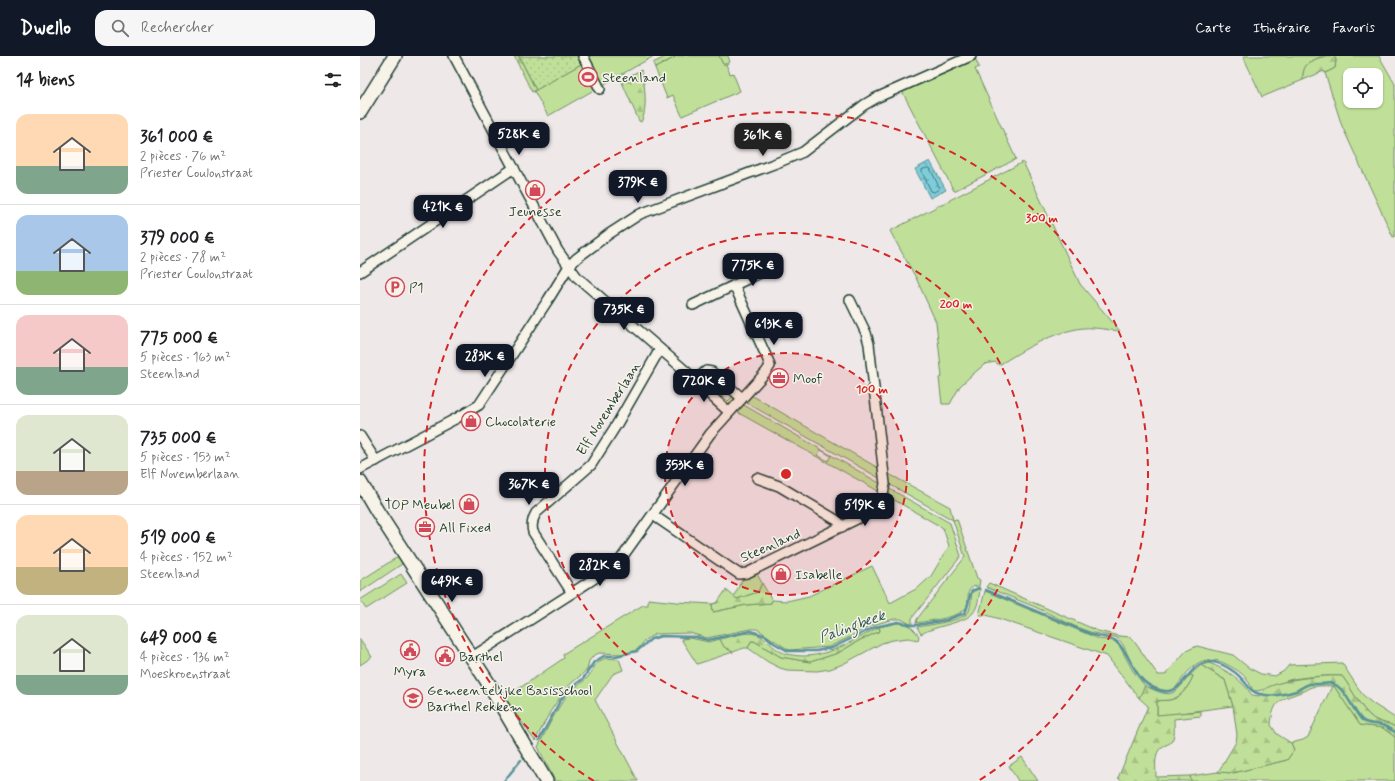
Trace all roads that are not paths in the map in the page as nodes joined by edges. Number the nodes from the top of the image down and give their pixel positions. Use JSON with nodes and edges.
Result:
{"nodes":[{"id":1,"x":395,"y":56,"type":"edge"},
{"id":2,"x":454,"y":56,"type":"edge"},
{"id":3,"x":583,"y":56,"type":"edge"},
{"id":4,"x":971,"y":56,"type":"edge"},
{"id":5,"x":600,"y":89,"type":"dead end"},
{"id":6,"x":360,"y":112,"type":"edge"},
{"id":7,"x":514,"y":168,"type":"junction"},
{"id":8,"x":569,"y":266,"type":"junction"},
{"id":9,"x":764,"y":271,"type":"dead end"},
{"id":10,"x":360,"y":272,"type":"edge"},
{"id":11,"x":734,"y":285,"type":"junction"},
{"id":12,"x":850,"y":300,"type":"dead end"},
{"id":13,"x":693,"y":305,"type":"dead end"},
{"id":14,"x":660,"y":349,"type":"junction"},
{"id":15,"x":696,"y":380,"type":"junction"},
{"id":16,"x":742,"y":398,"type":"junction"},
{"id":17,"x":729,"y":412,"type":"junction"},
{"id":18,"x":360,"y":436,"type":"edge"},
{"id":19,"x":376,"y":461,"type":"junction"},
{"id":20,"x":360,"y":469,"type":"edge"},
{"id":21,"x":757,"y":478,"type":"dead end"},
{"id":22,"x":360,"y":482,"type":"edge"},
{"id":23,"x":653,"y":515,"type":"junction"},
{"id":24,"x":842,"y":527,"type":"junction"},
{"id":25,"x":572,"y":593,"type":"junction"},
{"id":26,"x":472,"y":657,"type":"junction"},
{"id":27,"x":546,"y":781,"type":"edge"}],
"edges":[{"from":1,"to":6,"type":"main road"},
{"from":2,"to":7,"type":"street"},
{"from":3,"to":5,"type":"street"},
{"from":4,"to":8,"type":"street"},
{"from":7,"to":8,"type":"street"},
{"from":7,"to":10,"type":"street"},
{"from":8,"to":14,"type":"street"},
{"from":8,"to":19,"type":"street"},
{"from":9,"to":11,"type":"street"},
{"from":11,"to":13,"type":"street"},
{"from":11,"to":16,"type":"street"},
{"from":12,"to":24,"type":"street","name":"Steenland"},
{"from":14,"to":15,"type":"street"},
{"from":14,"to":25,"type":"street","name":"Elf Novemberlaan"},
{"from":15,"to":16,"type":"street"},
{"from":15,"to":17,"type":"street"},
{"from":16,"to":17,"type":"street"},
{"from":17,"to":23,"type":"street"},
{"from":18,"to":19,"type":"street"},
{"from":19,"to":20,"type":"street"},
{"from":21,"to":24,"type":"street"},
{"from":22,"to":26,"type":"main road"},
{"from":23,"to":24,"type":"street","name":"Steenland"},
{"from":23,"to":25,"type":"street"},
{"from":25,"to":26,"type":"street"},
{"from":26,"to":27,"type":"main road"}]}
